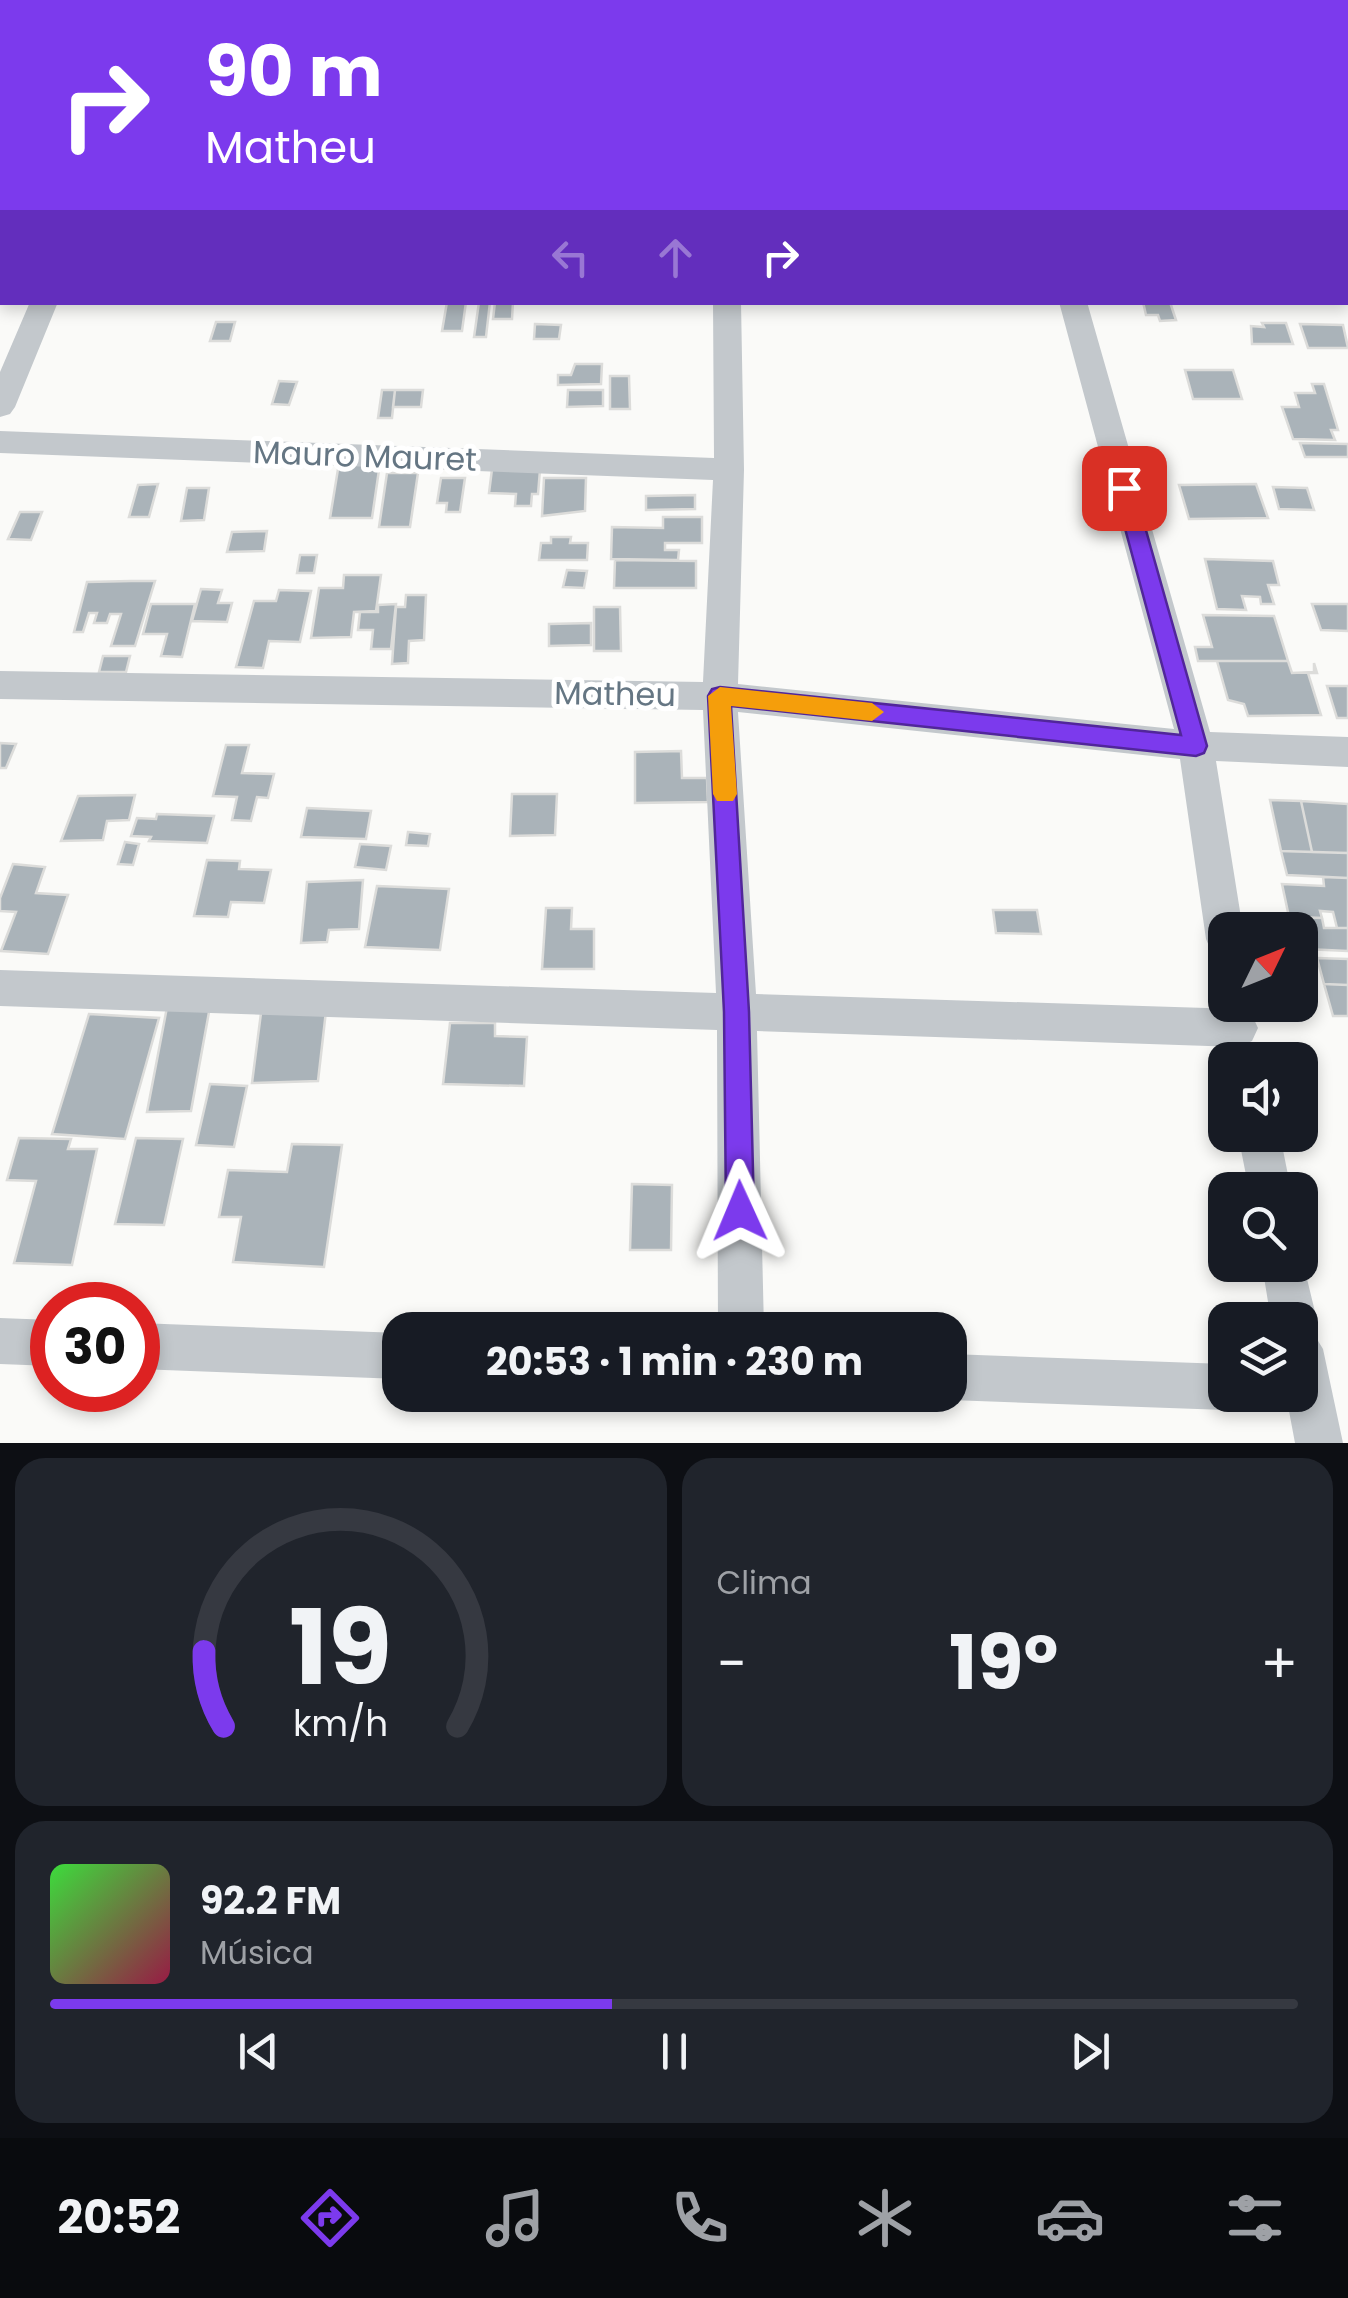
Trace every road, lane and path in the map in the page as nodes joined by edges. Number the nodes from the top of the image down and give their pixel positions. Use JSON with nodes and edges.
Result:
{"nodes":[{"id":1,"x":43,"y":305,"type":"edge"},
{"id":2,"x":727,"y":305,"type":"edge"},
{"id":3,"x":1073,"y":305,"type":"edge"},
{"id":4,"x":0,"y":407,"type":"edge"},
{"id":5,"x":0,"y":442,"type":"edge"},
{"id":6,"x":730,"y":470,"type":"junction"},
{"id":7,"x":0,"y":685,"type":"edge"},
{"id":8,"x":720,"y":696,"type":"junction"},
{"id":9,"x":1196,"y":746,"type":"junction"},
{"id":10,"x":1348,"y":752,"type":"edge"},
{"id":11,"x":1221,"y":912,"type":"edge"},
{"id":12,"x":0,"y":988,"type":"edge"},
{"id":13,"x":736,"y":1012,"type":"junction"},
{"id":14,"x":1239,"y":1031,"type":"edge"},
{"id":15,"x":742,"y":1312,"type":"edge"},
{"id":16,"x":0,"y":1341,"type":"edge"},
{"id":17,"x":30,"y":1342,"type":"edge"},
{"id":18,"x":160,"y":1347,"type":"edge"},
{"id":19,"x":382,"y":1355,"type":"edge"},
{"id":20,"x":967,"y":1378,"type":"edge"},
{"id":21,"x":1208,"y":1386,"type":"edge"},
{"id":22,"x":1312,"y":1412,"type":"edge"},
{"id":23,"x":1319,"y":1443,"type":"edge"}],
"edges":[{"from":1,"to":4,"type":"street"},
{"from":2,"to":6,"type":"street"},
{"from":3,"to":9,"type":"street"},
{"from":5,"to":6,"type":"street","name":"Mauro Mauret"},
{"from":6,"to":8,"type":"street"},
{"from":7,"to":8,"type":"street","name":"Matheu"},
{"from":8,"to":9,"type":"street","name":"Matheu"},
{"from":8,"to":13,"type":"street"},
{"from":9,"to":10,"type":"street","name":"Matheu"},
{"from":9,"to":11,"type":"street"},
{"from":12,"to":13,"type":"street"},
{"from":13,"to":14,"type":"street"},
{"from":13,"to":15,"type":"street"},
{"from":16,"to":17,"type":"street"},
{"from":18,"to":19,"type":"street"},
{"from":20,"to":21,"type":"street"},
{"from":22,"to":23,"type":"street"}]}
